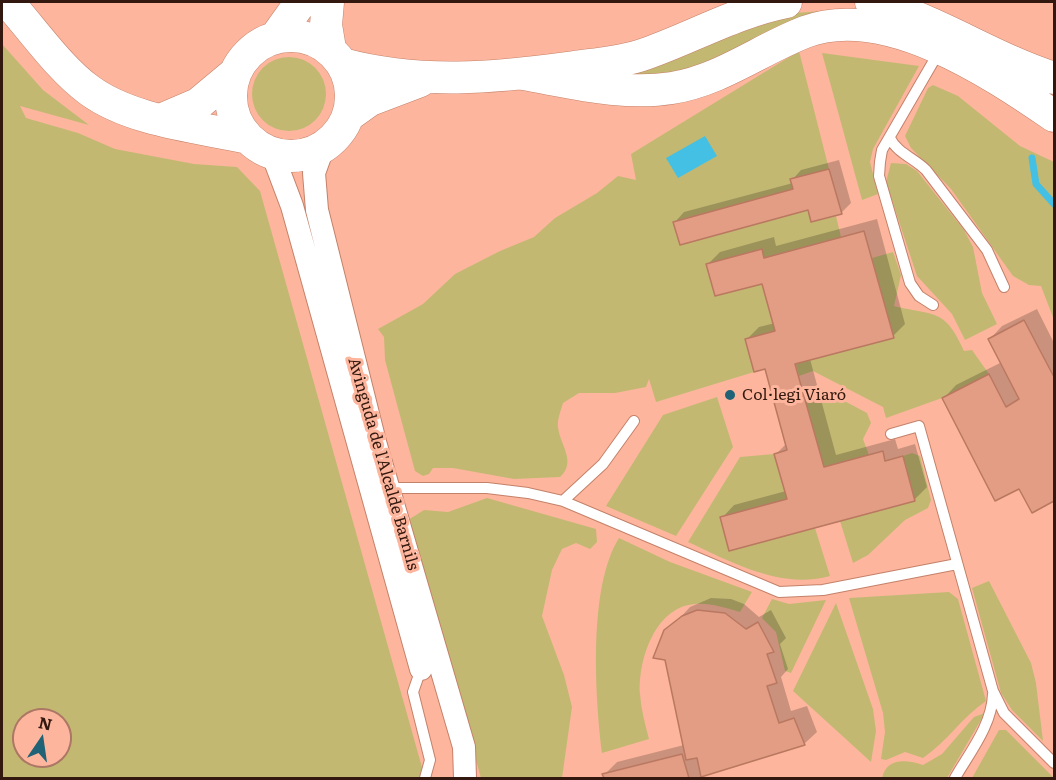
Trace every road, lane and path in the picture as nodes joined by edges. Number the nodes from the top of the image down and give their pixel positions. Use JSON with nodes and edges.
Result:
{"nodes":[{"id":1,"x":8,"y":2,"type":"edge"},
{"id":2,"x":301,"y":2,"type":"edge"},
{"id":3,"x":328,"y":2,"type":"edge"},
{"id":4,"x":786,"y":2,"type":"edge"},
{"id":5,"x":871,"y":2,"type":"edge"},
{"id":6,"x":275,"y":38,"type":"junction"},
{"id":7,"x":940,"y":50,"type":"junction"},
{"id":8,"x":336,"y":57,"type":"junction"},
{"id":9,"x":234,"y":74,"type":"junction"},
{"id":10,"x":523,"y":74,"type":"junction"},
{"id":11,"x":1054,"y":78,"type":"edge"},
{"id":12,"x":425,"y":79,"type":"junction"},
{"id":13,"x":349,"y":115,"type":"junction"},
{"id":14,"x":1054,"y":116,"type":"edge"},
{"id":15,"x":163,"y":119,"type":"junction"},
{"id":16,"x":890,"y":138,"type":"junction"},
{"id":17,"x":260,"y":146,"type":"junction"},
{"id":18,"x":323,"y":148,"type":"junction"},
{"id":19,"x":1004,"y":287,"type":"dead end"},
{"id":20,"x":933,"y":305,"type":"dead end"},
{"id":21,"x":634,"y":421,"type":"dead end"},
{"id":22,"x":891,"y":434,"type":"dead end"},
{"id":23,"x":388,"y":488,"type":"junction"},
{"id":24,"x":563,"y":501,"type":"junction"},
{"id":25,"x":957,"y":564,"type":"junction"},
{"id":26,"x":421,"y":669,"type":"joint"},
{"id":27,"x":993,"y":690,"type":"junction"},
{"id":28,"x":1054,"y":763,"type":"edge"},
{"id":29,"x":425,"y":778,"type":"edge"},
{"id":30,"x":465,"y":778,"type":"edge"},
{"id":31,"x":955,"y":778,"type":"edge"}],
"edges":[{"from":1,"to":15,"type":"street"},
{"from":2,"to":6,"type":"street"},
{"from":3,"to":8,"type":"street"},
{"from":4,"to":10,"type":"street"},
{"from":5,"to":11,"type":"street"},
{"from":6,"to":8,"type":"street"},
{"from":6,"to":9,"type":"street"},
{"from":7,"to":10,"type":"street"},
{"from":7,"to":14,"type":"street"},
{"from":7,"to":16,"type":"lane"},
{"from":8,"to":12,"type":"street"},
{"from":8,"to":13,"type":"street"},
{"from":9,"to":15,"type":"street"},
{"from":9,"to":17,"type":"street"},
{"from":10,"to":12,"type":"street"},
{"from":12,"to":13,"type":"street"},
{"from":13,"to":18,"type":"street"},
{"from":15,"to":17,"type":"street"},
{"from":16,"to":19,"type":"lane"},
{"from":16,"to":20,"type":"lane"},
{"from":17,"to":18,"type":"street"},
{"from":17,"to":26,"type":"street","name":"Avinguda de l'Alcalde Barnils"},
{"from":18,"to":23,"type":"street","name":"Avinguda de l'Alcalde Barnils"},
{"from":21,"to":24,"type":"lane"},
{"from":22,"to":25,"type":"lane"},
{"from":23,"to":24,"type":"lane"},
{"from":23,"to":30,"type":"street","name":"Avinguda de l'Alcalde Barnils"},
{"from":24,"to":25,"type":"lane"},
{"from":25,"to":27,"type":"lane"},
{"from":26,"to":29,"type":"lane"},
{"from":27,"to":28,"type":"lane"},
{"from":27,"to":31,"type":"lane"}]}
